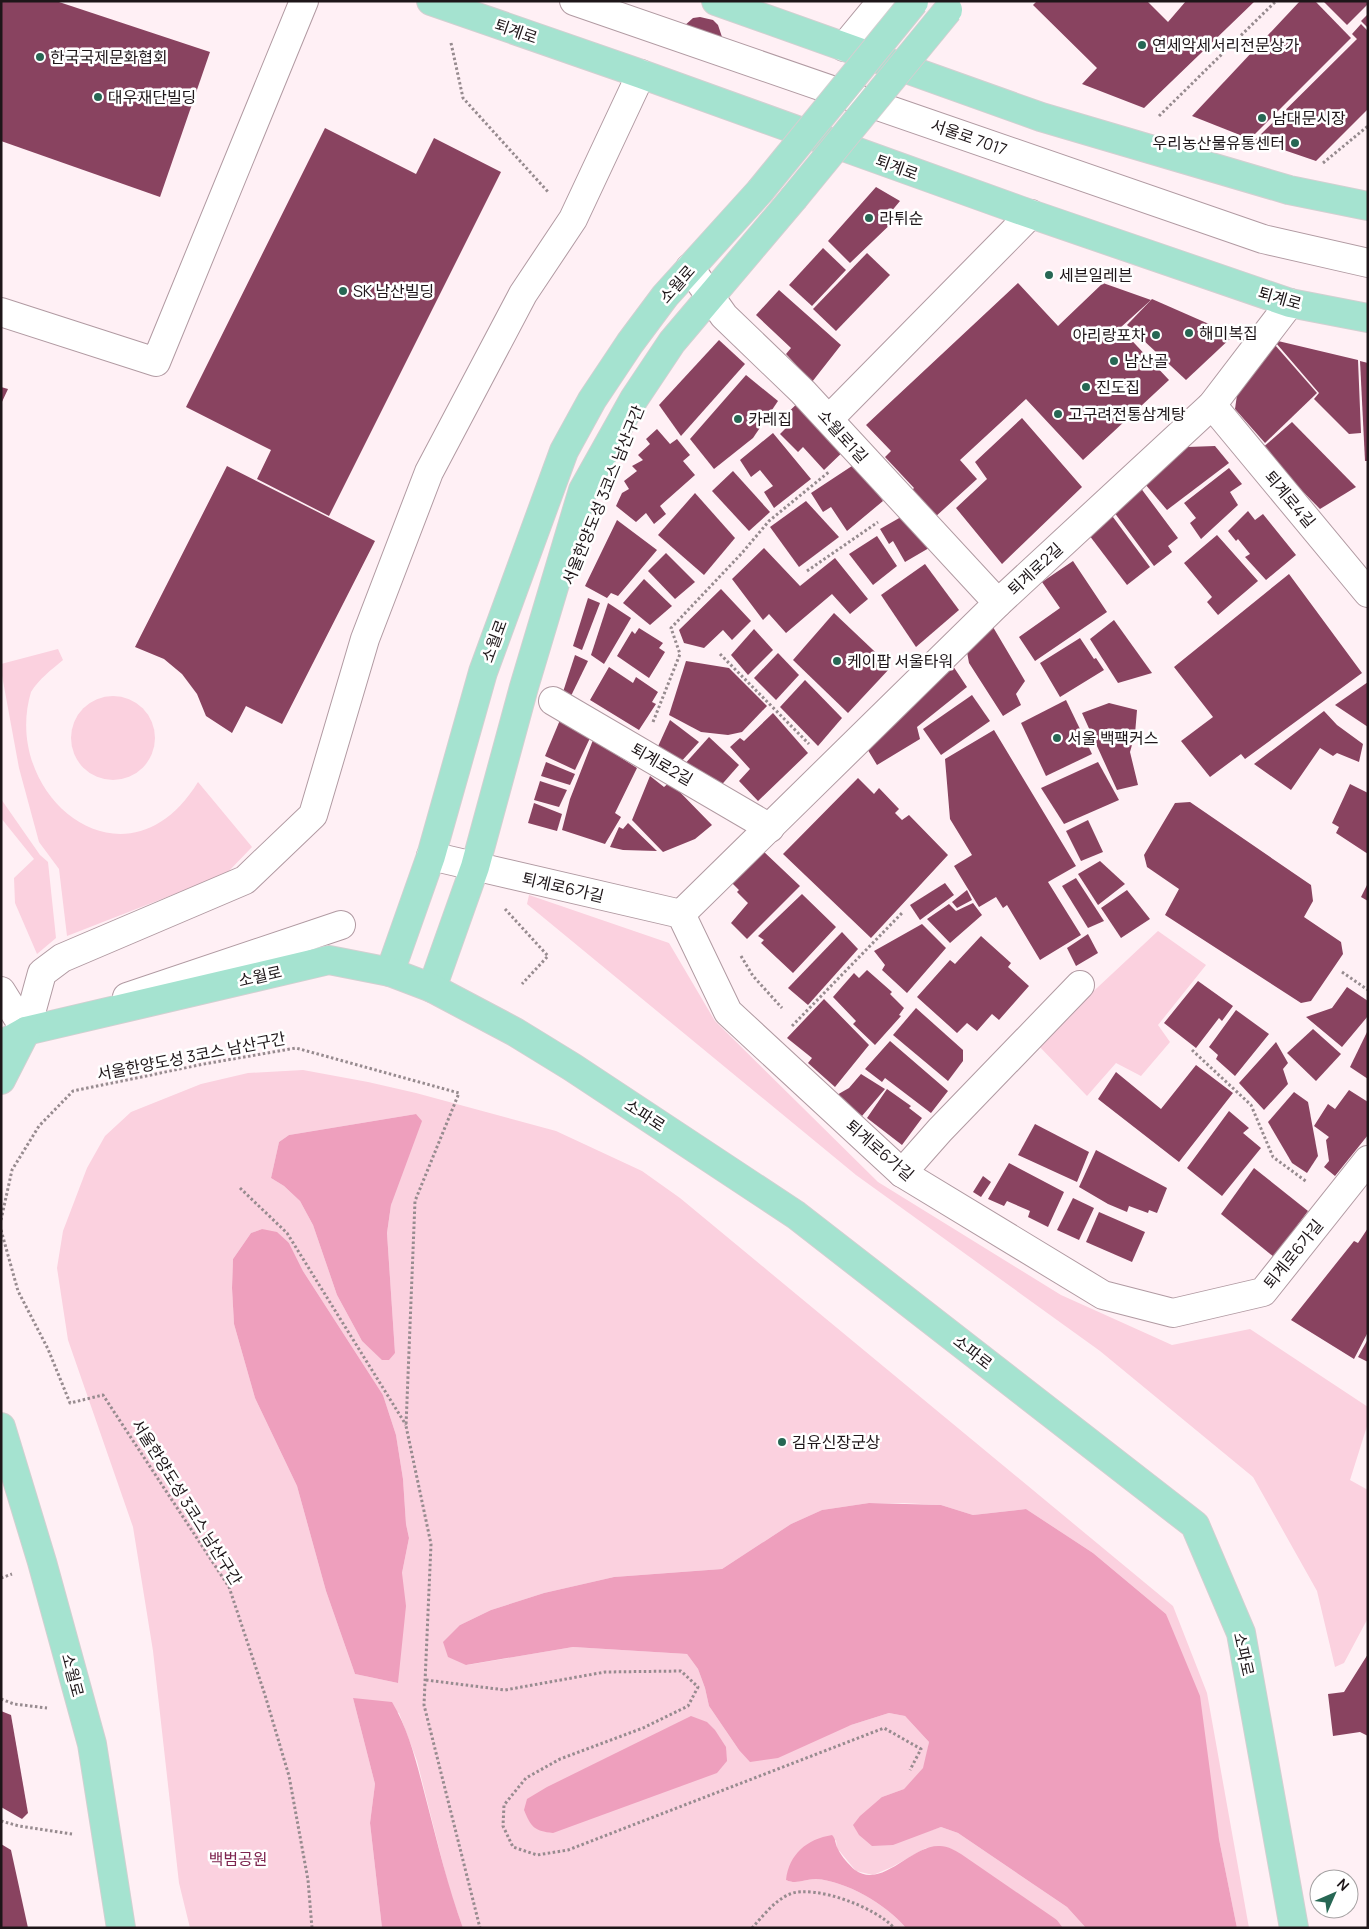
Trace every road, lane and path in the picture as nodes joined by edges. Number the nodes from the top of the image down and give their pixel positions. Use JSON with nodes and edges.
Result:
{"nodes":[{"id":1,"x":304,"y":1,"type":"edge"},
{"id":2,"x":574,"y":1,"type":"edge"},
{"id":3,"x":716,"y":1,"type":"edge"},
{"id":4,"x":882,"y":1,"type":"edge"},
{"id":5,"x":1276,"y":1,"type":"edge"},
{"id":6,"x":915,"y":2,"type":"edge"},
{"id":7,"x":437,"y":4,"type":"edge"},
{"id":8,"x":951,"y":6,"type":"edge"},
{"id":9,"x":844,"y":47,"type":"junction"},
{"id":10,"x":641,"y":74,"type":"junction"},
{"id":11,"x":1368,"y":126,"type":"edge"},
{"id":12,"x":1132,"y":143,"type":"junction"},
{"id":13,"x":1289,"y":190,"type":"junction"},
{"id":14,"x":1368,"y":206,"type":"edge"},
{"id":15,"x":1031,"y":214,"type":"junction"},
{"id":16,"x":573,"y":219,"type":"junction"},
{"id":17,"x":1368,"y":263,"type":"edge"},
{"id":18,"x":690,"y":268,"type":"junction"},
{"id":19,"x":710,"y":296,"type":"junction"},
{"id":20,"x":1290,"y":303,"type":"junction"},
{"id":21,"x":1,"y":312,"type":"edge"},
{"id":22,"x":1368,"y":318,"type":"edge"},
{"id":23,"x":1212,"y":405,"type":"junction"},
{"id":24,"x":829,"y":420,"type":"junction"},
{"id":25,"x":856,"y":450,"type":"junction"},
{"id":26,"x":905,"y":503,"type":"junction"},
{"id":27,"x":807,"y":571,"type":"dead end"},
{"id":28,"x":1368,"y":594,"type":"edge"},
{"id":29,"x":998,"y":603,"type":"junction"},
{"id":30,"x":720,"y":654,"type":"dead end"},
{"id":31,"x":553,"y":701,"type":"dead end"},
{"id":32,"x":641,"y":752,"type":"junction"},
{"id":33,"x":831,"y":767,"type":"junction"},
{"id":34,"x":770,"y":828,"type":"junction"},
{"id":35,"x":431,"y":856,"type":"junction"},
{"id":36,"x":475,"y":867,"type":"junction"},
{"id":37,"x":501,"y":905,"type":"dead end"},
{"id":38,"x":902,"y":913,"type":"dead end"},
{"id":39,"x":681,"y":914,"type":"junction"},
{"id":40,"x":738,"y":951,"type":"dead end"},
{"id":41,"x":329,"y":960,"type":"junction"},
{"id":42,"x":390,"y":972,"type":"junction"},
{"id":43,"x":1342,"y":972,"type":"dead end"},
{"id":44,"x":522,"y":984,"type":"dead end"},
{"id":45,"x":1080,"y":985,"type":"dead end"},
{"id":46,"x":432,"y":988,"type":"junction"},
{"id":47,"x":1368,"y":990,"type":"edge"},
{"id":48,"x":1,"y":991,"type":"edge"},
{"id":49,"x":782,"y":1008,"type":"dead end"},
{"id":50,"x":26,"y":1031,"type":"junction"},
{"id":51,"x":1,"y":1045,"type":"edge"},
{"id":52,"x":769,"y":1049,"type":"junction"},
{"id":53,"x":1192,"y":1050,"type":"dead end"},
{"id":54,"x":1,"y":1080,"type":"edge"},
{"id":55,"x":1368,"y":1160,"type":"edge"},
{"id":56,"x":902,"y":1173,"type":"junction"},
{"id":57,"x":240,"y":1188,"type":"dead end"},
{"id":58,"x":1335,"y":1201,"type":"junction"},
{"id":59,"x":1,"y":1220,"type":"edge"},
{"id":60,"x":1,"y":1230,"type":"edge"},
{"id":61,"x":406,"y":1426,"type":"junction"},
{"id":62,"x":1,"y":1427,"type":"edge"},
{"id":63,"x":426,"y":1680,"type":"junction"},
{"id":64,"x":1,"y":1699,"type":"edge"},
{"id":65,"x":83,"y":1712,"type":"junction"},
{"id":66,"x":910,"y":1770,"type":"dead end"},
{"id":67,"x":1,"y":1821,"type":"edge"},
{"id":68,"x":107,"y":1840,"type":"junction"},
{"id":69,"x":121,"y":1928,"type":"edge"},
{"id":70,"x":312,"y":1928,"type":"edge"},
{"id":71,"x":480,"y":1928,"type":"edge"},
{"id":72,"x":752,"y":1928,"type":"edge"},
{"id":73,"x":894,"y":1928,"type":"edge"},
{"id":74,"x":1294,"y":1928,"type":"edge"}],
"edges":[{"from":1,"to":21,"type":"street"},
{"from":2,"to":17,"type":"street","name":"서울로 7017"},
{"from":3,"to":9,"type":"main road"},
{"from":4,"to":9,"type":"street"},
{"from":5,"to":12,"type":"path"},
{"from":6,"to":18,"type":"main road","name":"소월로","bridge":true},
{"from":7,"to":10,"type":"main road","name":"퇴계로"},
{"from":7,"to":16,"type":"path"},
{"from":8,"to":19,"type":"main road","name":"소월로","bridge":true},
{"from":9,"to":12,"type":"main road"},
{"from":10,"to":15,"type":"main road","name":"퇴계로"},
{"from":10,"to":16,"type":"street"},
{"from":11,"to":13,"type":"path"},
{"from":12,"to":13,"type":"main road"},
{"from":13,"to":14,"type":"main road"},
{"from":15,"to":20,"type":"main road","name":"퇴계로"},
{"from":15,"to":24,"type":"street"},
{"from":16,"to":50,"type":"street"},
{"from":18,"to":19,"type":"street","name":"소월로1길"},
{"from":18,"to":35,"type":"main road","name":"소월로"},
{"from":19,"to":24,"type":"street","name":"소월로1길"},
{"from":19,"to":36,"type":"main road","name":"소월로"},
{"from":20,"to":22,"type":"main road","name":"퇴계로"},
{"from":20,"to":23,"type":"street","name":"퇴계로2길"},
{"from":23,"to":28,"type":"street","name":"퇴계로4길"},
{"from":23,"to":29,"type":"street","name":"퇴계로2길"},
{"from":24,"to":25,"type":"street","name":"소월로1길"},
{"from":25,"to":26,"type":"street","name":"소월로1길"},
{"from":25,"to":32,"type":"path"},
{"from":26,"to":27,"type":"path"},
{"from":26,"to":29,"type":"street","name":"소월로1길"},
{"from":29,"to":33,"type":"street","name":"퇴계로2길"},
{"from":30,"to":33,"type":"path"},
{"from":31,"to":32,"type":"street","name":"퇴계로2길"},
{"from":32,"to":34,"type":"street","name":"퇴계로2길"},
{"from":33,"to":34,"type":"street","name":"퇴계로2길"},
{"from":34,"to":39,"type":"street","name":"퇴계로2길"},
{"from":35,"to":36,"type":"street","name":"퇴계로6가길"},
{"from":35,"to":42,"type":"main road","name":"소월로"},
{"from":36,"to":39,"type":"street","name":"퇴계로6가길"},
{"from":36,"to":46,"type":"main road","name":"소월로"},
{"from":37,"to":44,"type":"path"},
{"from":38,"to":52,"type":"path"},
{"from":39,"to":52,"type":"street","name":"퇴계로6가길"},
{"from":40,"to":49,"type":"path"},
{"from":41,"to":42,"type":"main road","name":"소월로"},
{"from":41,"to":50,"type":"main road","name":"소월로"},
{"from":41,"to":50,"type":"street"},
{"from":42,"to":46,"type":"main road","name":"소파로"},
{"from":43,"to":47,"type":"path"},
{"from":45,"to":56,"type":"street"},
{"from":46,"to":74,"type":"main road","name":"소파로"},
{"from":48,"to":50,"type":"street"},
{"from":50,"to":51,"type":"main road","name":"소월로"},
{"from":50,"to":54,"type":"main road"},
{"from":52,"to":56,"type":"street","name":"퇴계로6가길"},
{"from":53,"to":58,"type":"path"},
{"from":55,"to":58,"type":"street","name":"퇴계로6가길"},
{"from":56,"to":58,"type":"street","name":"퇴계로6가길"},
{"from":57,"to":61,"type":"path"},
{"from":59,"to":61,"type":"path","name":"서울한양도성 3코스 남산구간"},
{"from":60,"to":70,"type":"path","name":"서울한양도성 3코스 남산구간"},
{"from":61,"to":63,"type":"path"},
{"from":62,"to":65,"type":"main road","name":"소월로"},
{"from":63,"to":66,"type":"path"},
{"from":63,"to":71,"type":"path"},
{"from":64,"to":65,"type":"path"},
{"from":65,"to":68,"type":"main road","name":"소월로"},
{"from":67,"to":68,"type":"path"},
{"from":68,"to":69,"type":"main road","name":"소월로"},
{"from":72,"to":73,"type":"path"}]}
